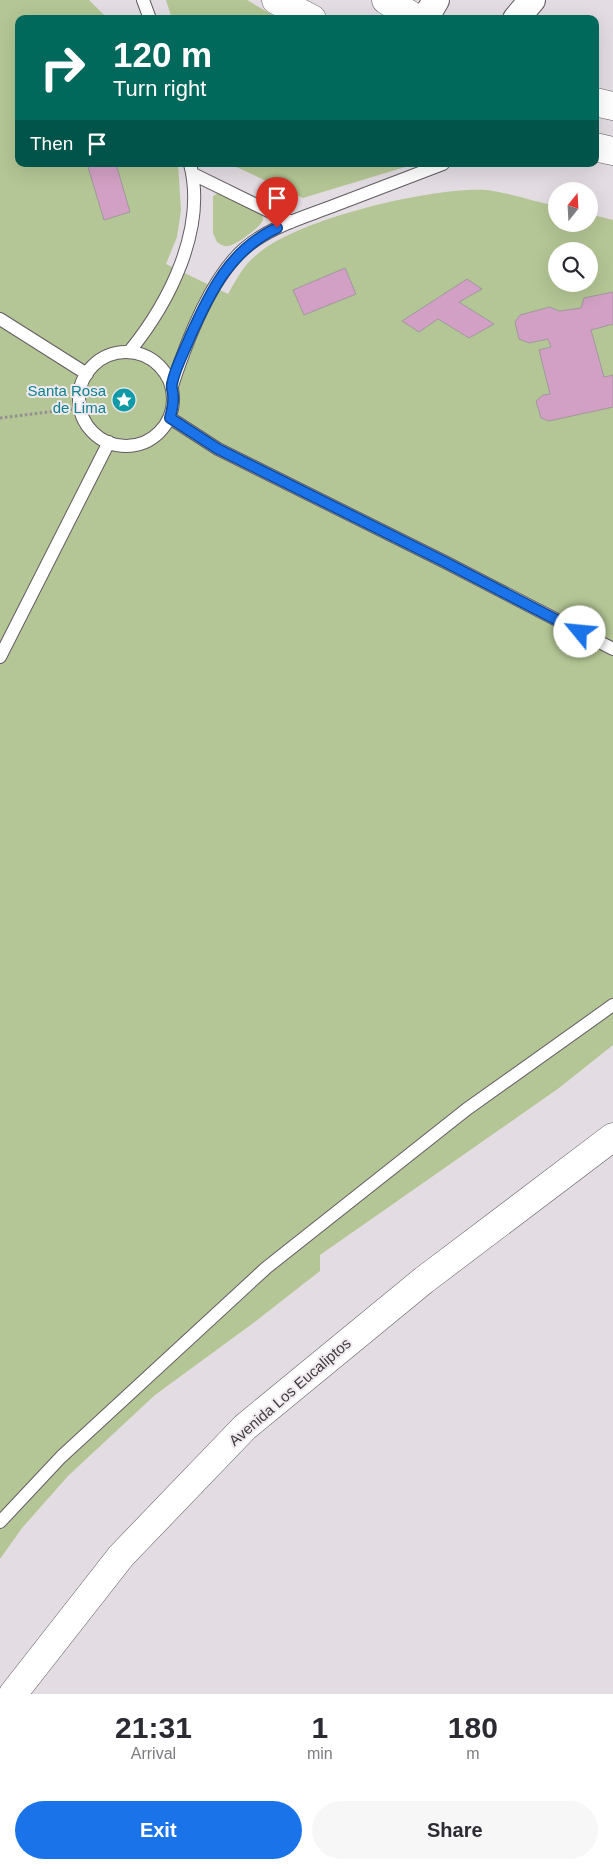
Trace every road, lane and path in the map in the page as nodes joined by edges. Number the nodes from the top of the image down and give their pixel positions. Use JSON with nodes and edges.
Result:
{"nodes":[{"id":1,"x":144,"y":0,"type":"edge"},
{"id":2,"x":276,"y":0,"type":"edge"},
{"id":3,"x":386,"y":0,"type":"edge"},
{"id":4,"x":436,"y":0,"type":"edge"},
{"id":5,"x":532,"y":0,"type":"edge"},
{"id":6,"x":149,"y":15,"type":"edge"},
{"id":7,"x":304,"y":15,"type":"edge"},
{"id":8,"x":410,"y":15,"type":"edge"},
{"id":9,"x":427,"y":15,"type":"edge"},
{"id":10,"x":519,"y":15,"type":"edge"},
{"id":11,"x":599,"y":103,"type":"edge"},
{"id":12,"x":613,"y":106,"type":"edge"},
{"id":13,"x":599,"y":148,"type":"edge"},
{"id":14,"x":613,"y":151,"type":"edge"},
{"id":15,"x":435,"y":167,"type":"edge"},
{"id":16,"x":192,"y":169,"type":"edge"},
{"id":17,"x":291,"y":222,"type":"junction"},
{"id":18,"x":0,"y":319,"type":"edge"},
{"id":19,"x":128,"y":352,"type":"junction"},
{"id":20,"x":87,"y":374,"type":"junction"},
{"id":21,"x":172,"y":386,"type":"junction"},
{"id":22,"x":80,"y":408,"type":"junction"},
{"id":23,"x":0,"y":418,"type":"edge"},
{"id":24,"x":170,"y":418,"type":"junction"},
{"id":25,"x":109,"y":442,"type":"junction"},
{"id":26,"x":613,"y":649,"type":"edge"},
{"id":27,"x":0,"y":657,"type":"edge"},
{"id":28,"x":613,"y":1005,"type":"edge"},
{"id":29,"x":613,"y":1137,"type":"edge"},
{"id":30,"x":0,"y":1522,"type":"edge"},
{"id":31,"x":13,"y":1694,"type":"edge"}],
"edges":[{"from":1,"to":6,"type":"lane"},
{"from":2,"to":7,"type":"street"},
{"from":3,"to":8,"type":"street"},
{"from":4,"to":9,"type":"street"},
{"from":5,"to":10,"type":"street"},
{"from":11,"to":12,"type":"street"},
{"from":13,"to":14,"type":"street"},
{"from":15,"to":17,"type":"lane"},
{"from":16,"to":17,"type":"lane"},
{"from":16,"to":19,"type":"lane"},
{"from":17,"to":21,"type":"lane"},
{"from":18,"to":20,"type":"lane"},
{"from":19,"to":20,"type":"lane"},
{"from":19,"to":21,"type":"lane"},
{"from":20,"to":22,"type":"lane"},
{"from":21,"to":24,"type":"lane"},
{"from":22,"to":23,"type":"path"},
{"from":22,"to":25,"type":"lane"},
{"from":24,"to":25,"type":"lane"},
{"from":24,"to":26,"type":"lane"},
{"from":25,"to":27,"type":"lane"},
{"from":28,"to":30,"type":"lane"},
{"from":29,"to":31,"type":"street","name":"Avenida Los Eucaliptos"}]}
